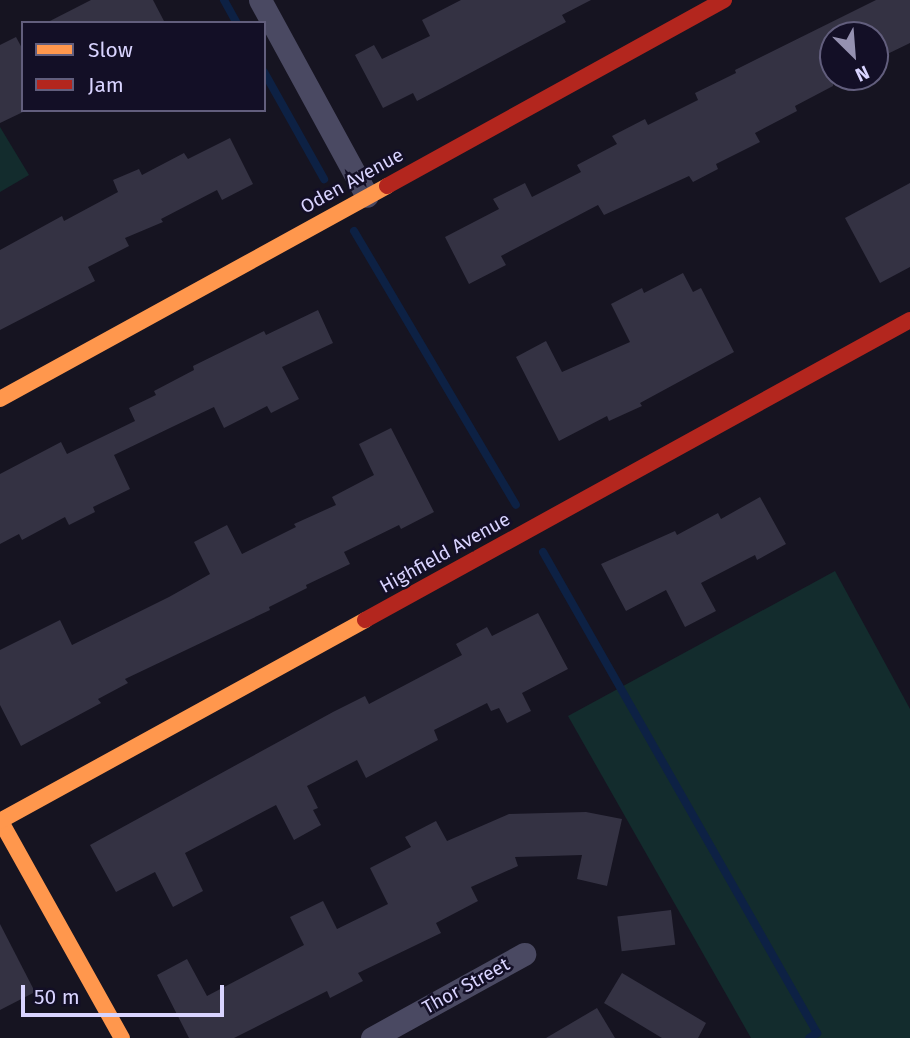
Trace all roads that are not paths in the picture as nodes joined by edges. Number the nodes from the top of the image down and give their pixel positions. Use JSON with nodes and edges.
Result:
{"nodes":[{"id":1,"x":260,"y":0,"type":"edge"},
{"id":2,"x":724,"y":0,"type":"edge"},
{"id":3,"x":366,"y":197,"type":"junction"},
{"id":4,"x":910,"y":320,"type":"edge"},
{"id":5,"x":0,"y":399,"type":"edge"},
{"id":6,"x":0,"y":821,"type":"edge"},
{"id":7,"x":524,"y":954,"type":"dead end"},
{"id":8,"x":122,"y":1038,"type":"edge"},
{"id":9,"x":372,"y":1038,"type":"edge"}],
"edges":[{"from":1,"to":3,"type":"street"},
{"from":2,"to":3,"type":"street","name":"Oden Avenue"},
{"from":3,"to":5,"type":"street","name":"Oden Avenue"},
{"from":4,"to":6,"type":"street","name":"Highfield Avenue"},
{"from":6,"to":8,"type":"street"},
{"from":7,"to":9,"type":"street","name":"Thor Street"}]}
